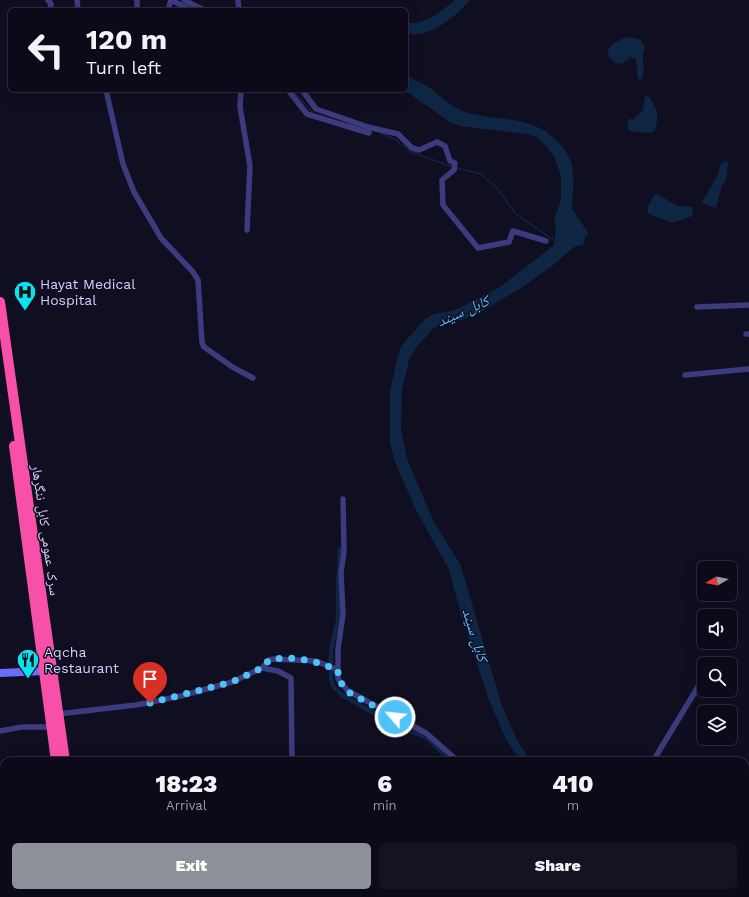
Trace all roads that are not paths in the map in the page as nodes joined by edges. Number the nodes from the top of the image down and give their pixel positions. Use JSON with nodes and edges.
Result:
{"nodes":[{"id":1,"x":171,"y":0,"type":"edge"},
{"id":2,"x":184,"y":0,"type":"edge"},
{"id":3,"x":187,"y":8,"type":"edge"},
{"id":4,"x":200,"y":8,"type":"edge"},
{"id":5,"x":106,"y":92,"type":"edge"},
{"id":6,"x":241,"y":92,"type":"edge"},
{"id":7,"x":290,"y":92,"type":"edge"},
{"id":8,"x":303,"y":92,"type":"edge"},
{"id":9,"x":369,"y":133,"type":"dead end"},
{"id":10,"x":247,"y":230,"type":"dead end"},
{"id":11,"x":546,"y":240,"type":"dead end"},
{"id":12,"x":0,"y":302,"type":"edge"},
{"id":13,"x":749,"y":305,"type":"edge"},
{"id":14,"x":698,"y":306,"type":"dead end"},
{"id":15,"x":0,"y":349,"type":"edge"},
{"id":16,"x":6,"y":364,"type":"junction"},
{"id":17,"x":749,"y":369,"type":"edge"},
{"id":18,"x":685,"y":375,"type":"dead end"},
{"id":19,"x":253,"y":378,"type":"dead end"},
{"id":20,"x":343,"y":499,"type":"dead end"},
{"id":21,"x":264,"y":666,"type":"junction"},
{"id":22,"x":338,"y":670,"type":"junction"},
{"id":23,"x":44,"y":671,"type":"junction"},
{"id":24,"x":0,"y":673,"type":"edge"},
{"id":25,"x":697,"y":688,"type":"edge"},
{"id":26,"x":58,"y":714,"type":"junction"},
{"id":27,"x":52,"y":727,"type":"junction"},
{"id":28,"x":0,"y":730,"type":"edge"},
{"id":29,"x":56,"y":757,"type":"edge"},
{"id":30,"x":64,"y":757,"type":"edge"},
{"id":31,"x":292,"y":757,"type":"edge"},
{"id":32,"x":453,"y":757,"type":"edge"},
{"id":33,"x":655,"y":757,"type":"edge"}],
"edges":[{"from":1,"to":3,"type":"street"},
{"from":2,"to":4,"type":"street"},
{"from":5,"to":19,"type":"street"},
{"from":6,"to":10,"type":"street"},
{"from":7,"to":9,"type":"street"},
{"from":8,"to":11,"type":"street"},
{"from":12,"to":16,"type":"highway","name":"سرک عمومی کابل ننگرهار"},
{"from":13,"to":14,"type":"street"},
{"from":15,"to":16,"type":"highway","name":"سرک عمومی کابل ننگرهار"},
{"from":16,"to":23,"type":"highway","name":"سرک عمومی کابل ننگرهار"},
{"from":16,"to":26,"type":"highway","name":"سرک عمومی کابل ننگرهار"},
{"from":17,"to":18,"type":"street"},
{"from":20,"to":22,"type":"street"},
{"from":21,"to":22,"type":"street"},
{"from":21,"to":26,"type":"street"},
{"from":21,"to":31,"type":"street"},
{"from":22,"to":32,"type":"street"},
{"from":23,"to":24,"type":"main road"},
{"from":23,"to":27,"type":"highway","name":"سرک عمومی کابل ننگرهار"},
{"from":25,"to":33,"type":"street"},
{"from":26,"to":30,"type":"highway","name":"سرک عمومی کابل ننگرهار"},
{"from":27,"to":28,"type":"street"},
{"from":27,"to":29,"type":"highway","name":"سرک عمومی کابل ننگرهار"}]}
